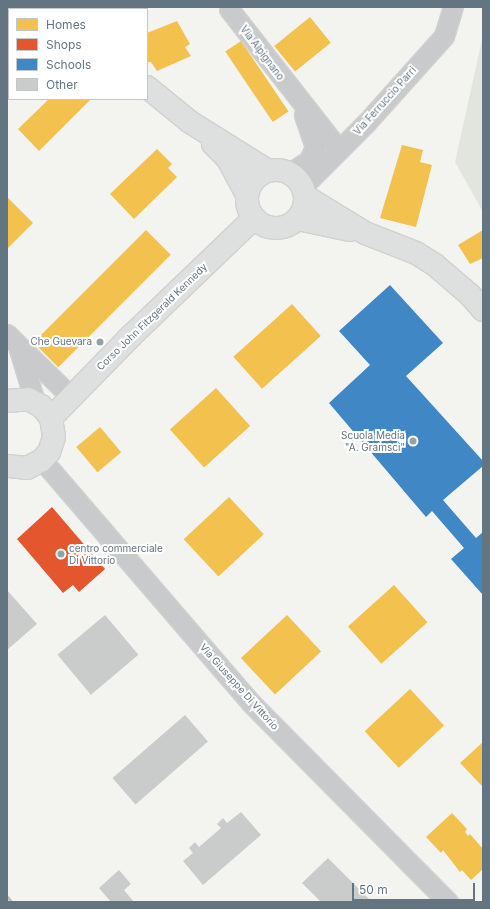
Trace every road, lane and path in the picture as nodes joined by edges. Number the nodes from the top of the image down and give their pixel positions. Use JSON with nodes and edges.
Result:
{"nodes":[{"id":1,"x":453,"y":7,"type":"edge"},
{"id":2,"x":229,"y":9,"type":"dead end"},
{"id":3,"x":148,"y":88,"type":"edge"},
{"id":4,"x":296,"y":97,"type":"junction"},
{"id":5,"x":190,"y":122,"type":"junction"},
{"id":6,"x":339,"y":150,"type":"junction"},
{"id":7,"x":268,"y":171,"type":"junction"},
{"id":8,"x":300,"y":185,"type":"junction"},
{"id":9,"x":247,"y":194,"type":"junction"},
{"id":10,"x":254,"y":218,"type":"junction"},
{"id":11,"x":298,"y":219,"type":"junction"},
{"id":12,"x":365,"y":233,"type":"junction"},
{"id":13,"x":483,"y":310,"type":"edge"},
{"id":14,"x":12,"y":339,"type":"edge"},
{"id":15,"x":71,"y":397,"type":"junction"},
{"id":16,"x":7,"y":401,"type":"edge"},
{"id":17,"x":35,"y":402,"type":"junction"},
{"id":18,"x":51,"y":418,"type":"junction"},
{"id":19,"x":42,"y":460,"type":"junction"},
{"id":20,"x":7,"y":466,"type":"edge"},
{"id":21,"x":448,"y":902,"type":"edge"}],
"edges":[{"from":1,"to":6,"type":"street","name":"Via Ferruccio Parri"},
{"from":2,"to":4,"type":"street","name":"Via Alpignano"},
{"from":3,"to":5,"type":"street"},
{"from":4,"to":6,"type":"street","name":"Via Alpignano"},
{"from":4,"to":8,"type":"street","name":"Via Alpignano"},
{"from":5,"to":7,"type":"street"},
{"from":5,"to":9,"type":"street"},
{"from":6,"to":8,"type":"street","name":"Via Ferruccio Parri"},
{"from":7,"to":8,"type":"street"},
{"from":7,"to":9,"type":"street"},
{"from":8,"to":11,"type":"street"},
{"from":8,"to":12,"type":"street"},
{"from":9,"to":10,"type":"street"},
{"from":10,"to":11,"type":"street"},
{"from":10,"to":15,"type":"street","name":"Corso John Fitzgerald Kennedy"},
{"from":11,"to":12,"type":"street"},
{"from":12,"to":13,"type":"street"},
{"from":14,"to":15,"type":"street"},
{"from":14,"to":17,"type":"street"},
{"from":15,"to":18,"type":"street","name":"Corso John Fitzgerald Kennedy"},
{"from":16,"to":17,"type":"street"},
{"from":17,"to":18,"type":"street"},
{"from":18,"to":19,"type":"street"},
{"from":19,"to":20,"type":"street"},
{"from":19,"to":21,"type":"street","name":"Via Giuseppe Di Vittorio"}]}
